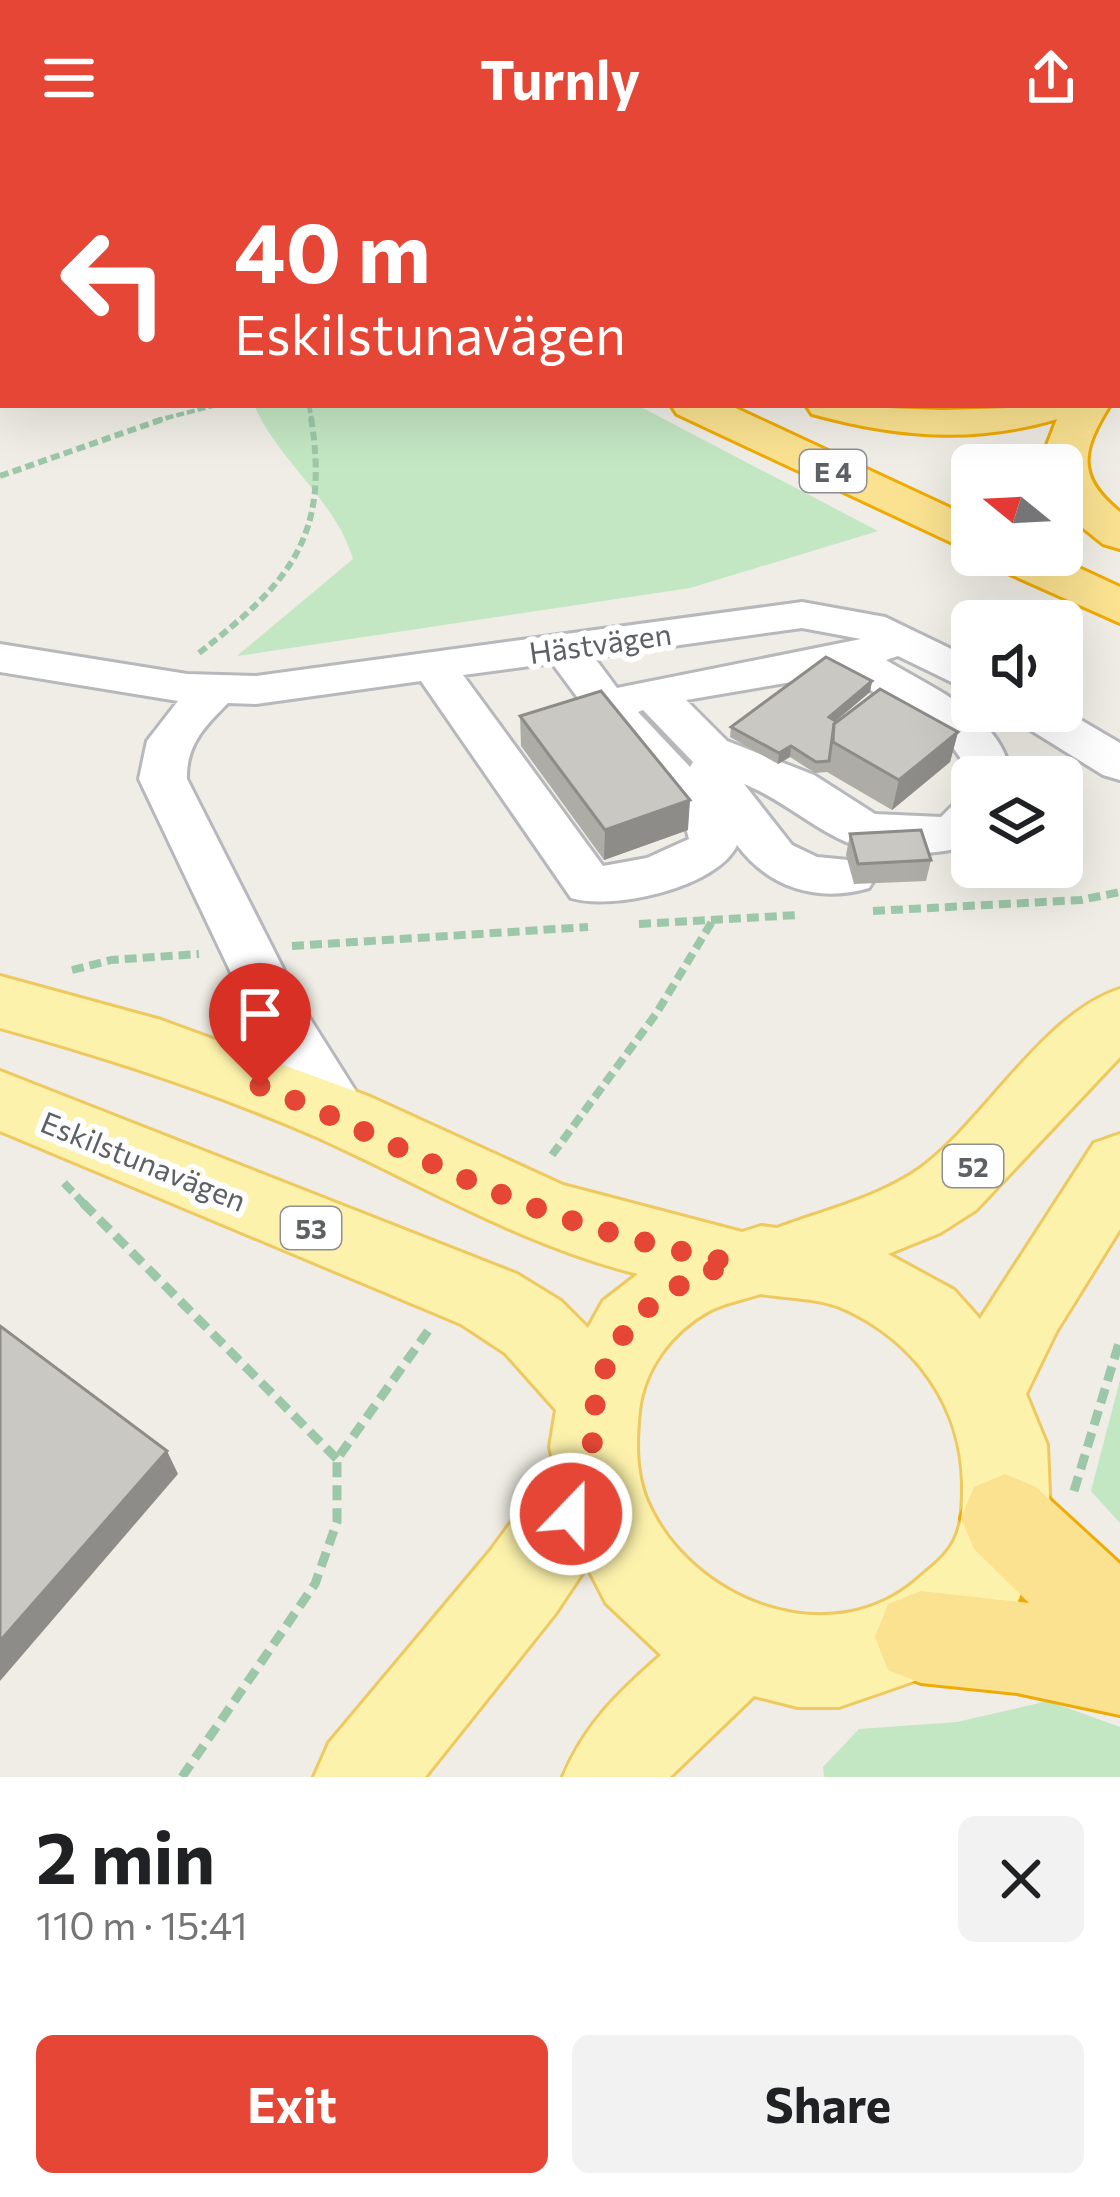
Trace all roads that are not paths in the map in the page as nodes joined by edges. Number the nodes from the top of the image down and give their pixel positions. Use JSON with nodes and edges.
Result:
{"nodes":[{"id":1,"x":699,"y":408,"type":"edge"},
{"id":2,"x":772,"y":408,"type":"edge"},
{"id":3,"x":840,"y":408,"type":"edge"},
{"id":4,"x":1046,"y":408,"type":"edge"},
{"id":5,"x":1086,"y":408,"type":"edge"},
{"id":6,"x":951,"y":490,"type":"edge"},
{"id":7,"x":951,"y":527,"type":"edge"},
{"id":8,"x":1120,"y":535,"type":"edge"},
{"id":9,"x":1083,"y":551,"type":"edge"},
{"id":10,"x":1120,"y":568,"type":"edge"},
{"id":11,"x":1054,"y":576,"type":"edge"},
{"id":12,"x":1120,"y":608,"type":"edge"},
{"id":13,"x":902,"y":639,"type":"junction"},
{"id":14,"x":563,"y":647,"type":"junction"},
{"id":15,"x":0,"y":658,"type":"edge"},
{"id":16,"x":851,"y":658,"type":"junction"},
{"id":17,"x":432,"y":665,"type":"junction"},
{"id":18,"x":951,"y":666,"type":"edge"},
{"id":19,"x":214,"y":691,"type":"junction"},
{"id":20,"x":629,"y":699,"type":"junction"},
{"id":21,"x":1067,"y":732,"type":"edge"},
{"id":22,"x":710,"y":752,"type":"junction"},
{"id":23,"x":984,"y":756,"type":"edge"},
{"id":24,"x":1120,"y":764,"type":"edge"},
{"id":25,"x":951,"y":826,"type":"edge"},
{"id":26,"x":951,"y":860,"type":"edge"},
{"id":27,"x":922,"y":870,"type":"edge"},
{"id":28,"x":851,"y":893,"type":"road end"},
{"id":29,"x":0,"y":1001,"type":"edge"},
{"id":30,"x":1120,"y":1015,"type":"edge"},
{"id":31,"x":0,"y":1100,"type":"edge"},
{"id":32,"x":343,"y":1118,"type":"junction"},
{"id":33,"x":1120,"y":1165,"type":"edge"},
{"id":34,"x":760,"y":1261,"type":"junction"},
{"id":35,"x":986,"y":1388,"type":"junction"},
{"id":36,"x":595,"y":1437,"type":"junction"},
{"id":37,"x":1005,"y":1518,"type":"junction"},
{"id":38,"x":1120,"y":1620,"type":"edge"},
{"id":39,"x":920,"y":1637,"type":"junction"},
{"id":40,"x":740,"y":1647,"type":"junction"},
{"id":41,"x":1120,"y":1668,"type":"edge"},
{"id":42,"x":363,"y":1777,"type":"edge"},
{"id":43,"x":611,"y":1777,"type":"edge"}],
"edges":[{"from":1,"to":7,"type":"highway","number":"E 4"},
{"from":2,"to":6,"type":"highway","number":"E 4"},
{"from":3,"to":4,"type":"highway"},
{"from":5,"to":8,"type":"highway"},
{"from":9,"to":10,"type":"highway"},
{"from":11,"to":12,"type":"highway"},
{"from":13,"to":14,"type":"street","name":"Hästvägen"},
{"from":13,"to":16,"type":"street"},
{"from":13,"to":18,"type":"street","name":"Hästvägen"},
{"from":14,"to":17,"type":"street","name":"Hästvägen"},
{"from":14,"to":20,"type":"street"},
{"from":15,"to":19,"type":"street","name":"Hästvägen"},
{"from":16,"to":20,"type":"street"},
{"from":16,"to":23,"type":"street"},
{"from":17,"to":19,"type":"street","name":"Hästvägen"},
{"from":17,"to":20,"type":"street"},
{"from":19,"to":32,"type":"street"},
{"from":20,"to":22,"type":"street"},
{"from":21,"to":24,"type":"street"},
{"from":22,"to":25,"type":"street"},
{"from":22,"to":28,"type":"street"},
{"from":26,"to":27,"type":"street"},
{"from":29,"to":32,"type":"main road"},
{"from":30,"to":34,"type":"main road","number":"52"},
{"from":31,"to":36,"type":"main road","name":"Eskilstunavägen","number":"53"},
{"from":32,"to":34,"type":"main road"},
{"from":33,"to":35,"type":"main road"},
{"from":34,"to":35,"type":"main road"},
{"from":34,"to":36,"type":"main road","number":"52"},
{"from":35,"to":37,"type":"main road"},
{"from":36,"to":40,"type":"main road"},
{"from":36,"to":42,"type":"main road","number":"52"},
{"from":37,"to":38,"type":"highway"},
{"from":37,"to":39,"type":"main road"},
{"from":39,"to":40,"type":"main road"},
{"from":39,"to":41,"type":"highway"},
{"from":40,"to":43,"type":"main road"}]}
